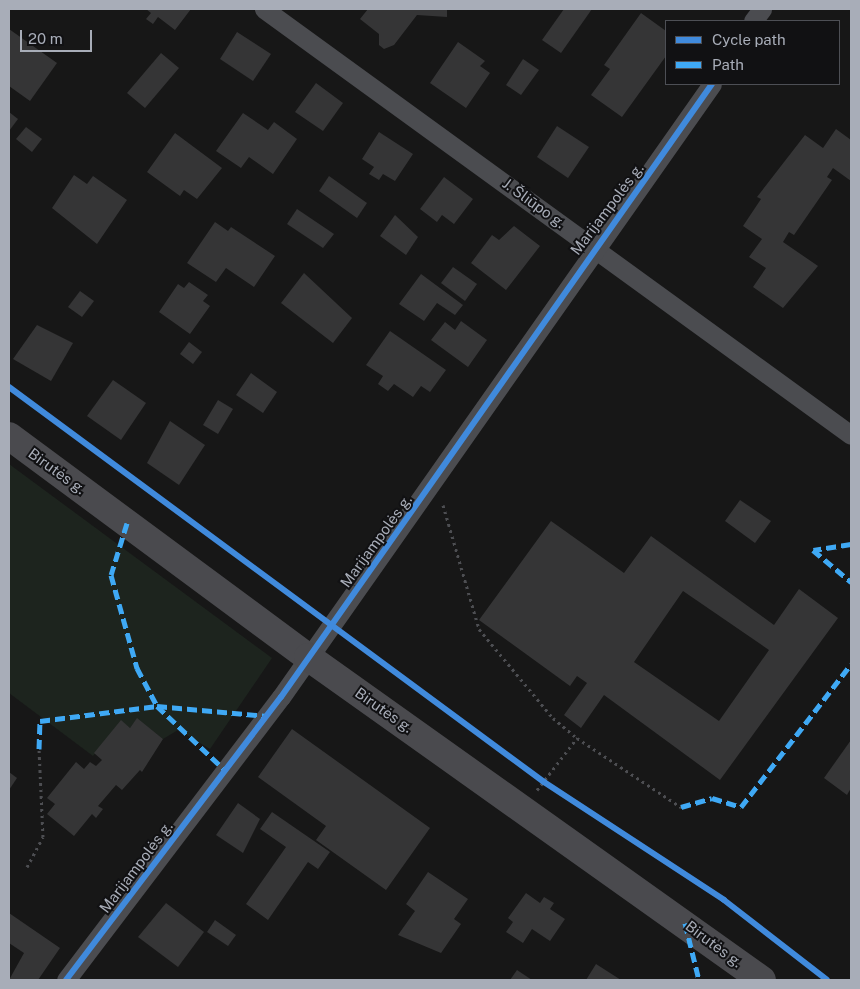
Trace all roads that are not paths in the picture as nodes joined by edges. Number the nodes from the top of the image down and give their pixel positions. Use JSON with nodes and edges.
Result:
{"nodes":[{"id":1,"x":264,"y":9,"type":"edge"},
{"id":2,"x":762,"y":9,"type":"edge"},
{"id":3,"x":755,"y":20,"type":"edge"},
{"id":4,"x":711,"y":85,"type":"edge"},
{"id":5,"x":594,"y":246,"type":"junction"},
{"id":6,"x":851,"y":435,"type":"edge"},
{"id":7,"x":9,"y":436,"type":"edge"},
{"id":8,"x":308,"y":657,"type":"junction"},
{"id":9,"x":66,"y":980,"type":"edge"},
{"id":10,"x":762,"y":980,"type":"edge"}],
"edges":[{"from":1,"to":5,"type":"street","name":"J. Šliūpo g."},
{"from":2,"to":3,"type":"street"},
{"from":4,"to":5,"type":"street","name":"Marijampolės g."},
{"from":5,"to":6,"type":"street","name":"J. Šliūpo g."},
{"from":5,"to":8,"type":"street","name":"Marijampolės g."},
{"from":7,"to":8,"type":"street","name":"Birutės g."},
{"from":8,"to":9,"type":"street","name":"Marijampolės g."},
{"from":8,"to":10,"type":"street","name":"Birutės g."}]}
